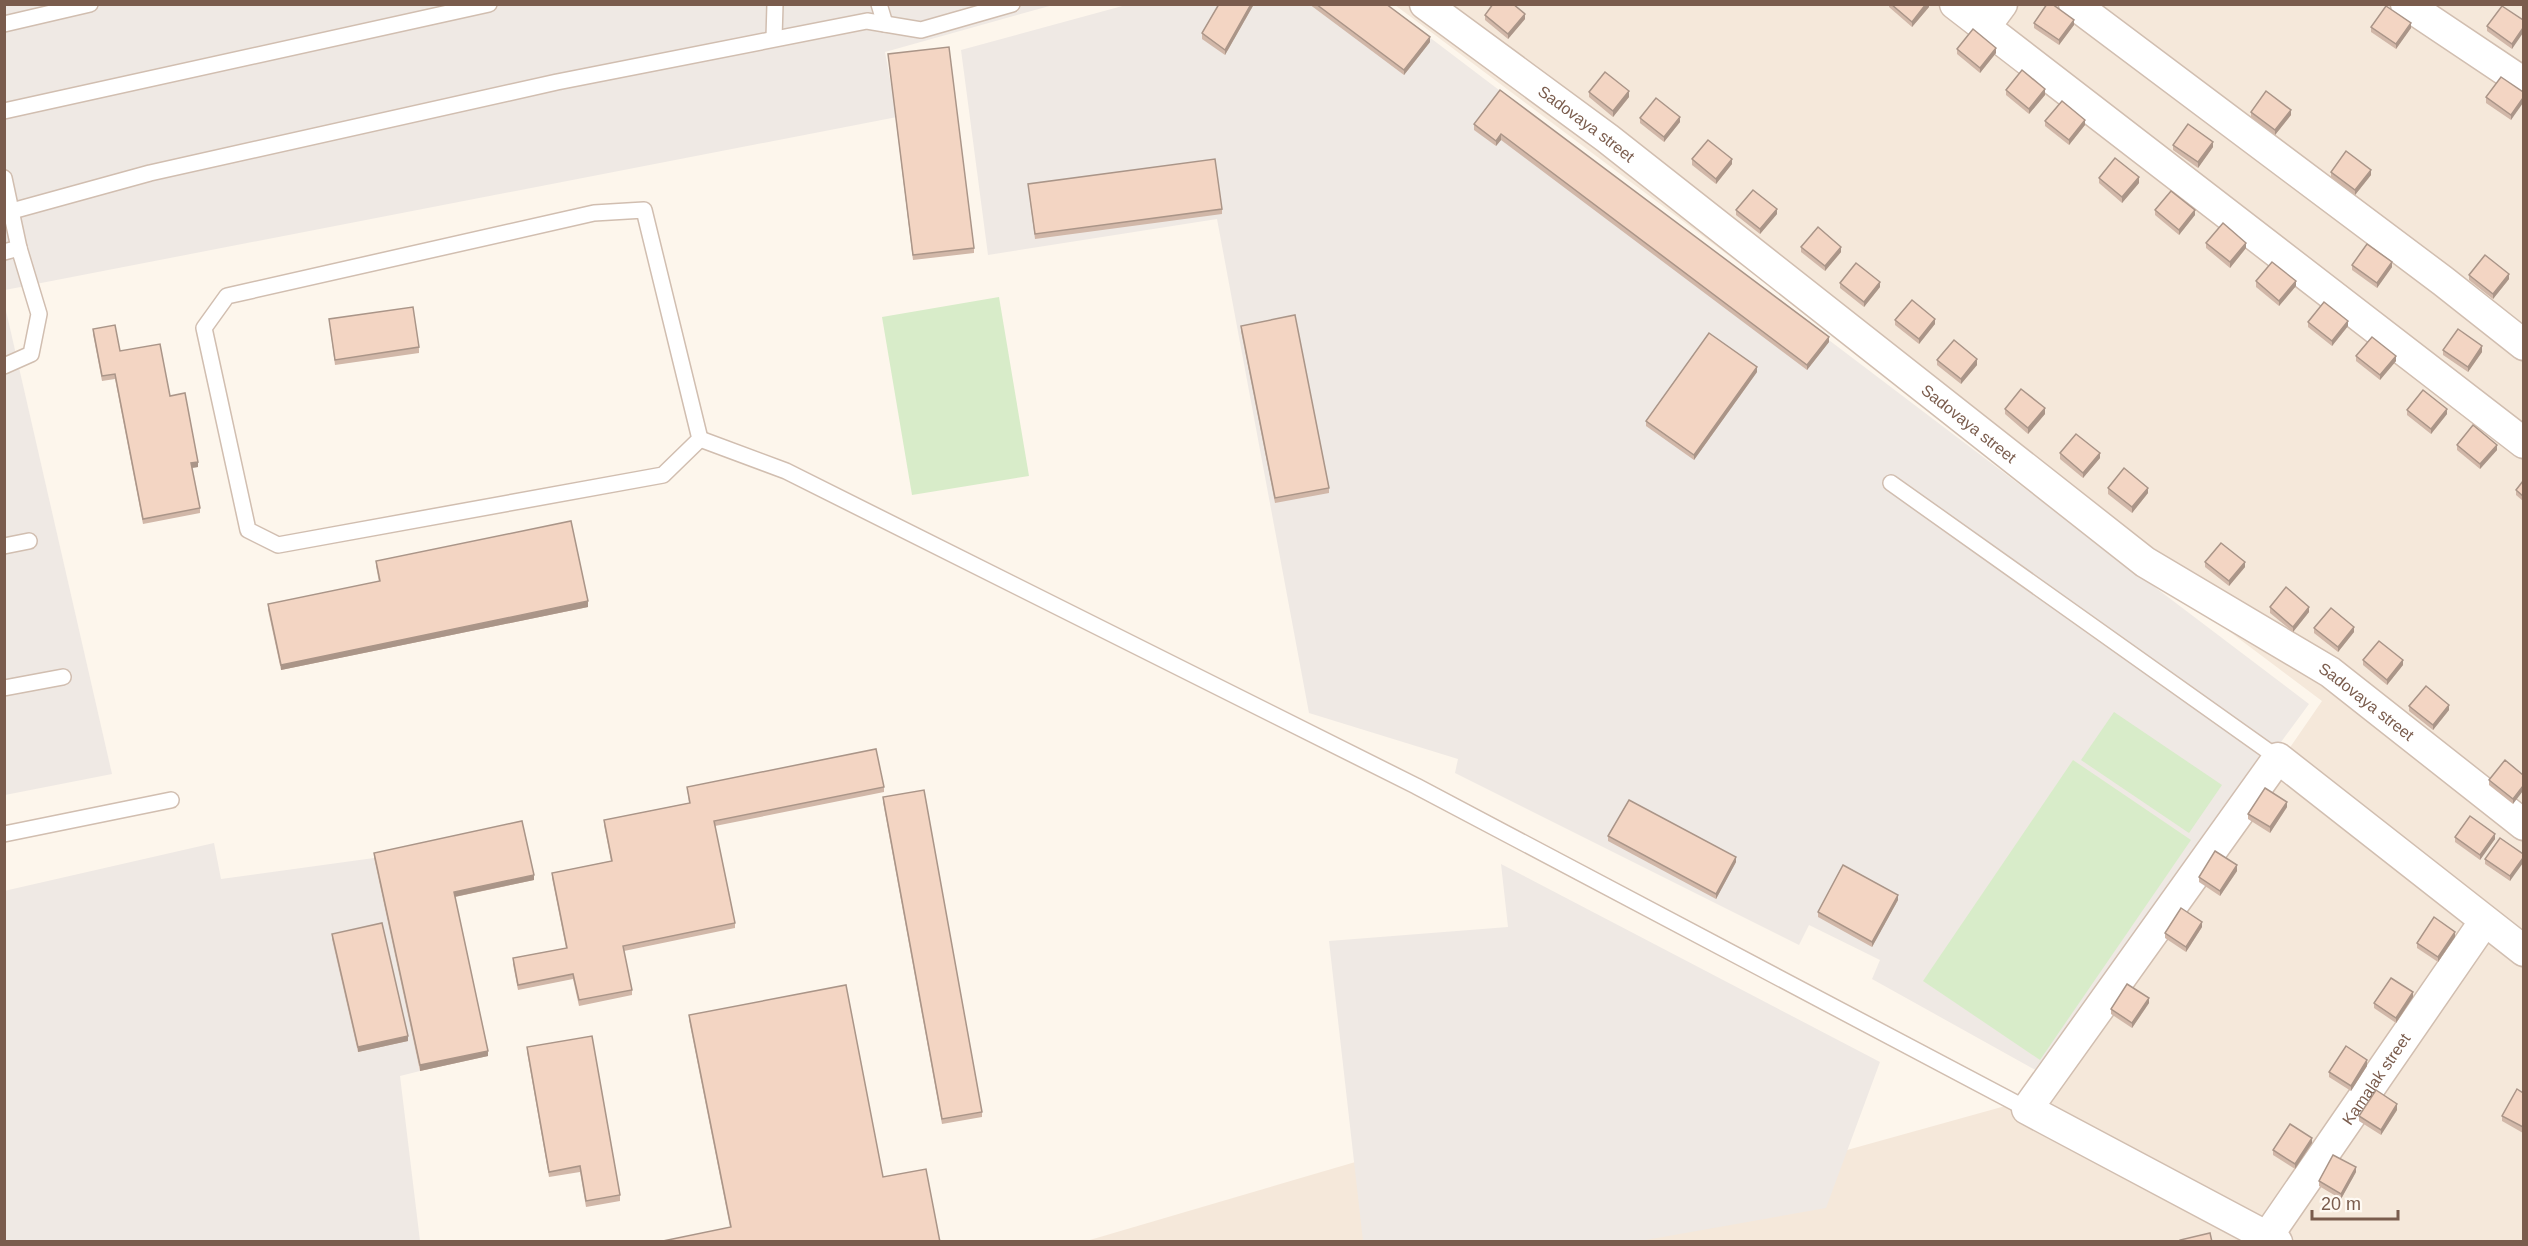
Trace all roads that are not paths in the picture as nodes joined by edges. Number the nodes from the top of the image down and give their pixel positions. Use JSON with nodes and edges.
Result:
{"nodes":[{"id":1,"x":90,"y":4,"type":"edge"},
{"id":2,"x":489,"y":4,"type":"edge"},
{"id":3,"x":775,"y":4,"type":"edge"},
{"id":4,"x":879,"y":4,"type":"edge"},
{"id":5,"x":1425,"y":4,"type":"edge"},
{"id":6,"x":1955,"y":4,"type":"edge"},
{"id":7,"x":2074,"y":4,"type":"edge"},
{"id":8,"x":2406,"y":4,"type":"edge"},
{"id":9,"x":1004,"y":6,"type":"edge"},
{"id":10,"x":1993,"y":16,"type":"edge"},
{"id":11,"x":4,"y":24,"type":"edge"},
{"id":12,"x":885,"y":24,"type":"junction"},
{"id":13,"x":774,"y":38,"type":"junction"},
{"id":14,"x":2523,"y":83,"type":"edge"},
{"id":15,"x":4,"y":111,"type":"edge"},
{"id":16,"x":4,"y":178,"type":"edge"},
{"id":17,"x":12,"y":211,"type":"junction"},
{"id":18,"x":12,"y":250,"type":"edge"},
{"id":19,"x":2523,"y":345,"type":"edge"},
{"id":20,"x":4,"y":366,"type":"edge"},
{"id":21,"x":700,"y":439,"type":"junction"},
{"id":22,"x":2523,"y":443,"type":"edge"},
{"id":23,"x":1892,"y":483,"type":"dead end"},
{"id":24,"x":29,"y":541,"type":"dead end"},
{"id":25,"x":4,"y":546,"type":"edge"},
{"id":26,"x":63,"y":677,"type":"dead end"},
{"id":27,"x":4,"y":688,"type":"edge"},
{"id":28,"x":2278,"y":758,"type":"junction"},
{"id":29,"x":171,"y":800,"type":"dead end"},
{"id":30,"x":2523,"y":825,"type":"edge"},
{"id":31,"x":4,"y":834,"type":"edge"},
{"id":32,"x":2484,"y":922,"type":"junction"},
{"id":33,"x":2523,"y":951,"type":"edge"},
{"id":34,"x":2027,"y":1109,"type":"junction"},
{"id":35,"x":2272,"y":1239,"type":"edge"}],
"edges":[{"from":1,"to":11,"type":"lane"},
{"from":2,"to":15,"type":"lane"},
{"from":3,"to":13,"type":"lane"},
{"from":4,"to":12,"type":"lane"},
{"from":5,"to":30,"type":"street","name":"Sadovaya street"},
{"from":6,"to":10,"type":"street"},
{"from":7,"to":19,"type":"street"},
{"from":8,"to":14,"type":"street"},
{"from":9,"to":12,"type":"lane"},
{"from":10,"to":22,"type":"street"},
{"from":12,"to":13,"type":"lane"},
{"from":13,"to":17,"type":"lane"},
{"from":16,"to":17,"type":"lane"},
{"from":17,"to":18,"type":"lane"},
{"from":18,"to":20,"type":"lane"},
{"from":21,"to":21,"type":"lane"},
{"from":21,"to":34,"type":"lane"},
{"from":23,"to":28,"type":"lane"},
{"from":24,"to":25,"type":"lane"},
{"from":26,"to":27,"type":"lane"},
{"from":28,"to":32,"type":"street"},
{"from":28,"to":34,"type":"street"},
{"from":29,"to":31,"type":"lane"},
{"from":32,"to":33,"type":"street"},
{"from":32,"to":35,"type":"street","name":"Kamalak street"},
{"from":34,"to":35,"type":"street","name":"Kamalak street"}]}
